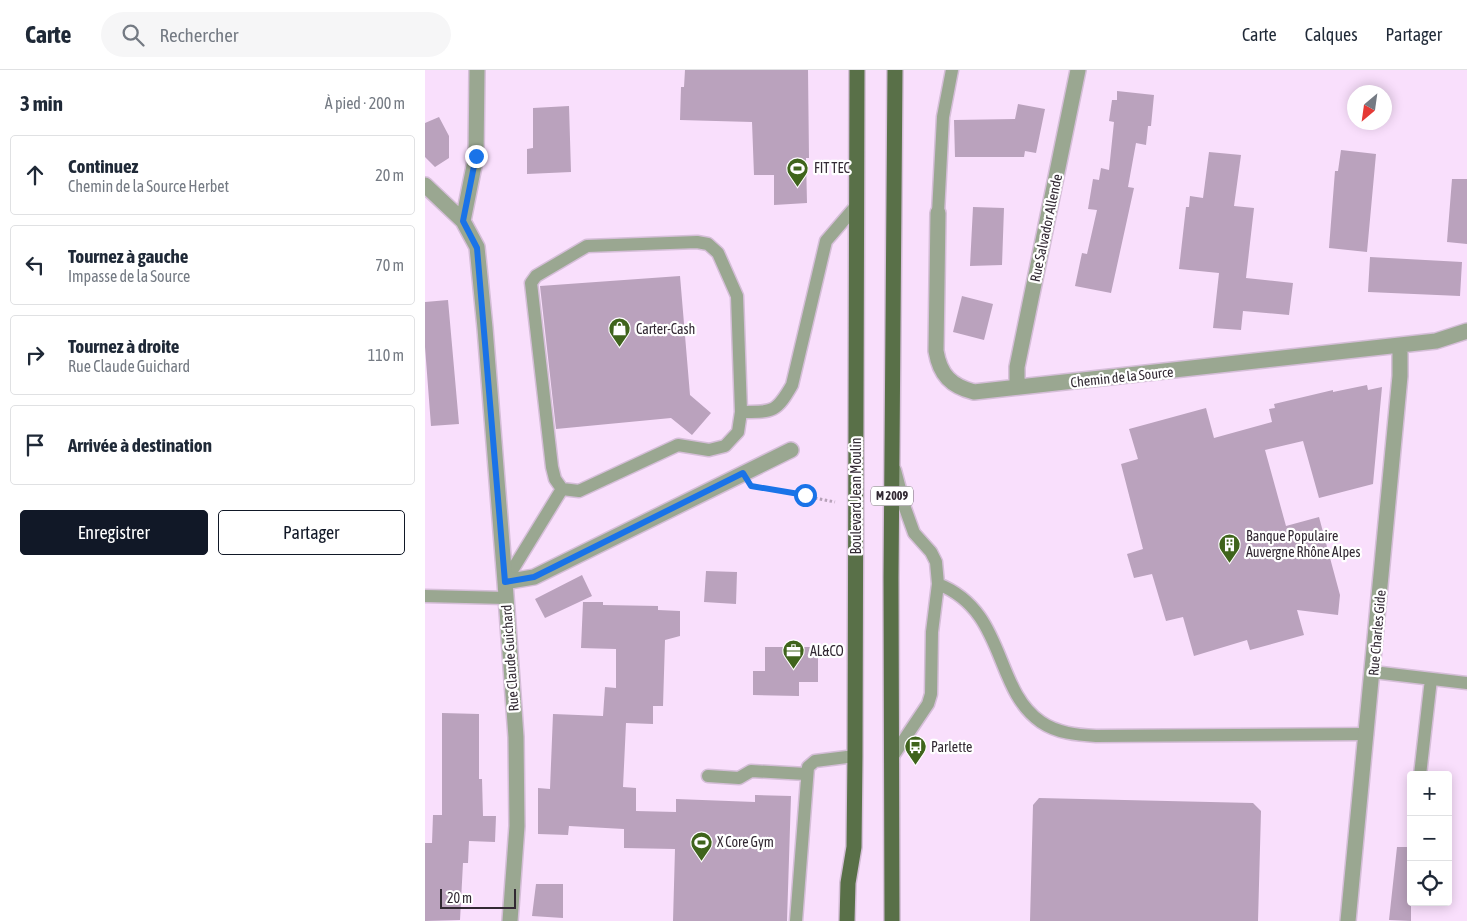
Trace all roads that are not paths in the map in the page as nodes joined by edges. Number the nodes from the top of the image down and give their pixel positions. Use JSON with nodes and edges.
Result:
{"nodes":[{"id":1,"x":477,"y":70,"type":"edge"},
{"id":2,"x":857,"y":70,"type":"edge"},
{"id":3,"x":895,"y":70,"type":"edge"},
{"id":4,"x":952,"y":70,"type":"edge"},
{"id":5,"x":1078,"y":70,"type":"edge"},
{"id":6,"x":425,"y":185,"type":"edge"},
{"id":7,"x":857,"y":206,"type":"junction"},
{"id":8,"x":938,"y":213,"type":"joint"},
{"id":9,"x":463,"y":221,"type":"junction"},
{"id":10,"x":1467,"y":331,"type":"edge"},
{"id":11,"x":1400,"y":346,"type":"junction"},
{"id":12,"x":1017,"y":387,"type":"junction"},
{"id":13,"x":741,"y":412,"type":"junction"},
{"id":14,"x":791,"y":450,"type":"dead end"},
{"id":15,"x":892,"y":456,"type":"junction"},
{"id":16,"x":562,"y":489,"type":"junction"},
{"id":17,"x":505,"y":582,"type":"junction"},
{"id":18,"x":938,"y":584,"type":"junction"},
{"id":19,"x":425,"y":596,"type":"edge"},
{"id":20,"x":506,"y":598,"type":"junction"},
{"id":21,"x":1373,"y":672,"type":"junction"},
{"id":22,"x":1431,"y":679,"type":"junction"},
{"id":23,"x":1467,"y":683,"type":"edge"},
{"id":24,"x":1367,"y":734,"type":"junction"},
{"id":25,"x":855,"y":756,"type":"junction"},
{"id":26,"x":893,"y":756,"type":"junction"},
{"id":27,"x":1420,"y":771,"type":"edge"},
{"id":28,"x":806,"y":774,"type":"junction"},
{"id":29,"x":708,"y":776,"type":"dead end"},
{"id":30,"x":510,"y":921,"type":"edge"},
{"id":31,"x":796,"y":921,"type":"edge"},
{"id":32,"x":847,"y":921,"type":"edge"},
{"id":33,"x":892,"y":921,"type":"edge"},
{"id":34,"x":1348,"y":921,"type":"edge"}],
"edges":[{"from":1,"to":9,"type":"street"},
{"from":2,"to":7,"type":"main road","name":"Boulevard Jean Moulin","number":"M 2009"},
{"from":3,"to":15,"type":"main road","number":"M 2009"},
{"from":4,"to":8,"type":"lane"},
{"from":5,"to":12,"type":"street","name":"Rue Salvador Allende"},
{"from":6,"to":9,"type":"street","name":"Rue Claude Guichard"},
{"from":7,"to":13,"type":"lane"},
{"from":7,"to":25,"type":"main road","name":"Boulevard Jean Moulin","number":"M 2009"},
{"from":8,"to":12,"type":"street","name":"Chemin de la Source"},
{"from":9,"to":17,"type":"street","name":"Rue Claude Guichard"},
{"from":10,"to":11,"type":"street","name":"Chemin de la Source"},
{"from":11,"to":12,"type":"street","name":"Chemin de la Source"},
{"from":11,"to":21,"type":"street","name":"Rue Charles Gide"},
{"from":13,"to":16,"type":"lane"},
{"from":13,"to":16,"type":"lane"},
{"from":14,"to":17,"type":"street"},
{"from":15,"to":18,"type":"lane"},
{"from":15,"to":26,"type":"main road","number":"M 2009"},
{"from":16,"to":17,"type":"lane"},
{"from":17,"to":20,"type":"street","name":"Rue Claude Guichard"},
{"from":18,"to":24,"type":"lane"},
{"from":18,"to":26,"type":"lane"},
{"from":19,"to":20,"type":"lane"},
{"from":20,"to":30,"type":"street","name":"Rue Claude Guichard"},
{"from":21,"to":22,"type":"lane"},
{"from":21,"to":24,"type":"street","name":"Rue Charles Gide"},
{"from":22,"to":23,"type":"lane"},
{"from":22,"to":27,"type":"lane"},
{"from":24,"to":34,"type":"street","name":"Rue Charles Gide"},
{"from":25,"to":28,"type":"lane"},
{"from":25,"to":32,"type":"main road","name":"Boulevard Jean Moulin","number":"M 2009"},
{"from":26,"to":33,"type":"main road","number":"M 2009"},
{"from":28,"to":29,"type":"lane"},
{"from":28,"to":31,"type":"lane"}]}
